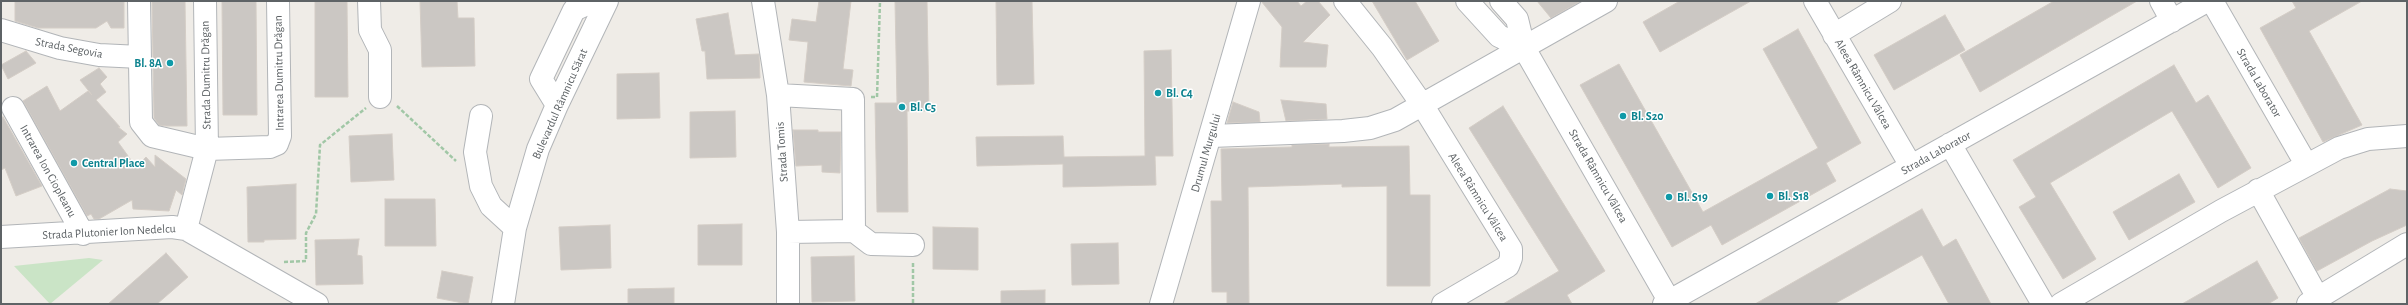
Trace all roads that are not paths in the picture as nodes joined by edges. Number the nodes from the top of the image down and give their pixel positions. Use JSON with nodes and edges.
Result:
{"nodes":[{"id":1,"x":139,"y":1,"type":"edge"},
{"id":2,"x":205,"y":1,"type":"edge"},
{"id":3,"x":278,"y":1,"type":"edge"},
{"id":4,"x":369,"y":1,"type":"edge"},
{"id":5,"x":593,"y":1,"type":"edge"},
{"id":6,"x":607,"y":1,"type":"edge"},
{"id":7,"x":763,"y":1,"type":"edge"},
{"id":8,"x":1249,"y":1,"type":"edge"},
{"id":9,"x":1345,"y":1,"type":"edge"},
{"id":10,"x":1467,"y":1,"type":"edge"},
{"id":11,"x":1501,"y":1,"type":"edge"},
{"id":12,"x":1606,"y":1,"type":"edge"},
{"id":13,"x":1814,"y":1,"type":"edge"},
{"id":14,"x":1890,"y":1,"type":"edge"},
{"id":15,"x":2161,"y":1,"type":"edge"},
{"id":16,"x":2207,"y":1,"type":"edge"},
{"id":17,"x":2212,"y":1,"type":"edge"},
{"id":18,"x":2172,"y":21,"type":"junction"},
{"id":19,"x":1,"y":30,"type":"edge"},
{"id":20,"x":1834,"y":35,"type":"junction"},
{"id":21,"x":1524,"y":48,"type":"junction"},
{"id":22,"x":140,"y":56,"type":"junction"},
{"id":23,"x":778,"y":94,"type":"junction"},
{"id":24,"x":380,"y":97,"type":"road end"},
{"id":25,"x":557,"y":105,"type":"junction"},
{"id":26,"x":1423,"y":106,"type":"junction"},
{"id":27,"x":13,"y":108,"type":"dead end"},
{"id":28,"x":481,"y":116,"type":"dead end"},
{"id":29,"x":1211,"y":136,"type":"junction"},
{"id":30,"x":2407,"y":136,"type":"edge"},
{"id":31,"x":1950,"y":144,"type":"junction"},
{"id":32,"x":207,"y":149,"type":"junction"},
{"id":33,"x":2306,"y":164,"type":"junction"},
{"id":34,"x":1912,"y":166,"type":"junction"},
{"id":35,"x":2258,"y":190,"type":"junction"},
{"id":36,"x":515,"y":228,"type":"junction"},
{"id":37,"x":186,"y":229,"type":"junction"},
{"id":38,"x":854,"y":231,"type":"junction"},
{"id":39,"x":4,"y":232,"type":"edge"},
{"id":40,"x":788,"y":232,"type":"junction"},
{"id":41,"x":83,"y":234,"type":"junction"},
{"id":42,"x":2407,"y":244,"type":"edge"},
{"id":43,"x":913,"y":245,"type":"road end"},
{"id":44,"x":2313,"y":301,"type":"edge"},
{"id":45,"x":1668,"y":303,"type":"edge"},
{"id":46,"x":317,"y":304,"type":"edge"},
{"id":47,"x":503,"y":304,"type":"edge"},
{"id":48,"x":788,"y":304,"type":"edge"},
{"id":49,"x":1161,"y":304,"type":"edge"},
{"id":50,"x":1443,"y":304,"type":"edge"},
{"id":51,"x":2043,"y":304,"type":"edge"},
{"id":52,"x":2061,"y":304,"type":"edge"}],
"edges":[{"from":1,"to":22,"type":"street","name":"Strada Dumitru Drăgan"},
{"from":2,"to":32,"type":"street","name":"Strada Dumitru Drăgan"},
{"from":3,"to":32,"type":"street","name":"Intrarea Dumitru Drăgan"},
{"from":4,"to":24,"type":"street"},
{"from":5,"to":25,"type":"street"},
{"from":6,"to":25,"type":"street","name":"Bulevardul Râmnicu Sărat"},
{"from":7,"to":23,"type":"street","name":"Strada Tomis"},
{"from":8,"to":29,"type":"street","name":"Drumul Murgului"},
{"from":9,"to":26,"type":"street","name":"Aleea Râmnicu Vâlcea"},
{"from":10,"to":21,"type":"street"},
{"from":11,"to":21,"type":"street","name":"Strada Râmnicu Vâlcea"},
{"from":12,"to":21,"type":"street"},
{"from":13,"to":20,"type":"street","name":"Aleea Râmnicu Vâlcea"},
{"from":14,"to":20,"type":"street"},
{"from":15,"to":18,"type":"street"},
{"from":16,"to":18,"type":"street","name":"Strada Laborator"},
{"from":17,"to":33,"type":"street","name":"Strada Laborator"},
{"from":18,"to":31,"type":"street","name":"Strada Laborator"},
{"from":19,"to":22,"type":"street","name":"Strada Segovia"},
{"from":20,"to":34,"type":"street","name":"Aleea Râmnicu Vâlcea"},
{"from":21,"to":26,"type":"street"},
{"from":21,"to":45,"type":"street","name":"Strada Râmnicu Vâlcea"},
{"from":22,"to":32,"type":"street","name":"Strada Dumitru Drăgan"},
{"from":23,"to":38,"type":"street"},
{"from":23,"to":40,"type":"street","name":"Strada Tomis"},
{"from":25,"to":36,"type":"street","name":"Bulevardul Râmnicu Sărat"},
{"from":26,"to":29,"type":"street"},
{"from":26,"to":50,"type":"street","name":"Aleea Râmnicu Vâlcea"},
{"from":27,"to":41,"type":"street","name":"Intrarea Ion Ciopleanu"},
{"from":28,"to":36,"type":"street"},
{"from":29,"to":49,"type":"street","name":"Drumul Murgului"},
{"from":30,"to":33,"type":"street"},
{"from":31,"to":34,"type":"street","name":"Strada Laborator"},
{"from":31,"to":51,"type":"street"},
{"from":32,"to":37,"type":"street","name":"Strada Dumitru Drăgan"},
{"from":33,"to":35,"type":"street"},
{"from":34,"to":45,"type":"street","name":"Strada Laborator"},
{"from":35,"to":44,"type":"street"},
{"from":35,"to":52,"type":"street"},
{"from":36,"to":47,"type":"street","name":"Bulevardul Râmnicu Sărat"},
{"from":37,"to":41,"type":"street","name":"Strada Plutonier Ion Nedelcu"},
{"from":37,"to":46,"type":"street","name":"Strada Plutonier Ion Nedelcu"},
{"from":38,"to":40,"type":"street"},
{"from":38,"to":43,"type":"street"},
{"from":39,"to":41,"type":"street","name":"Strada Plutonier Ion Nedelcu"},
{"from":40,"to":48,"type":"street","name":"Strada Tomis"},
{"from":42,"to":44,"type":"street"}]}
